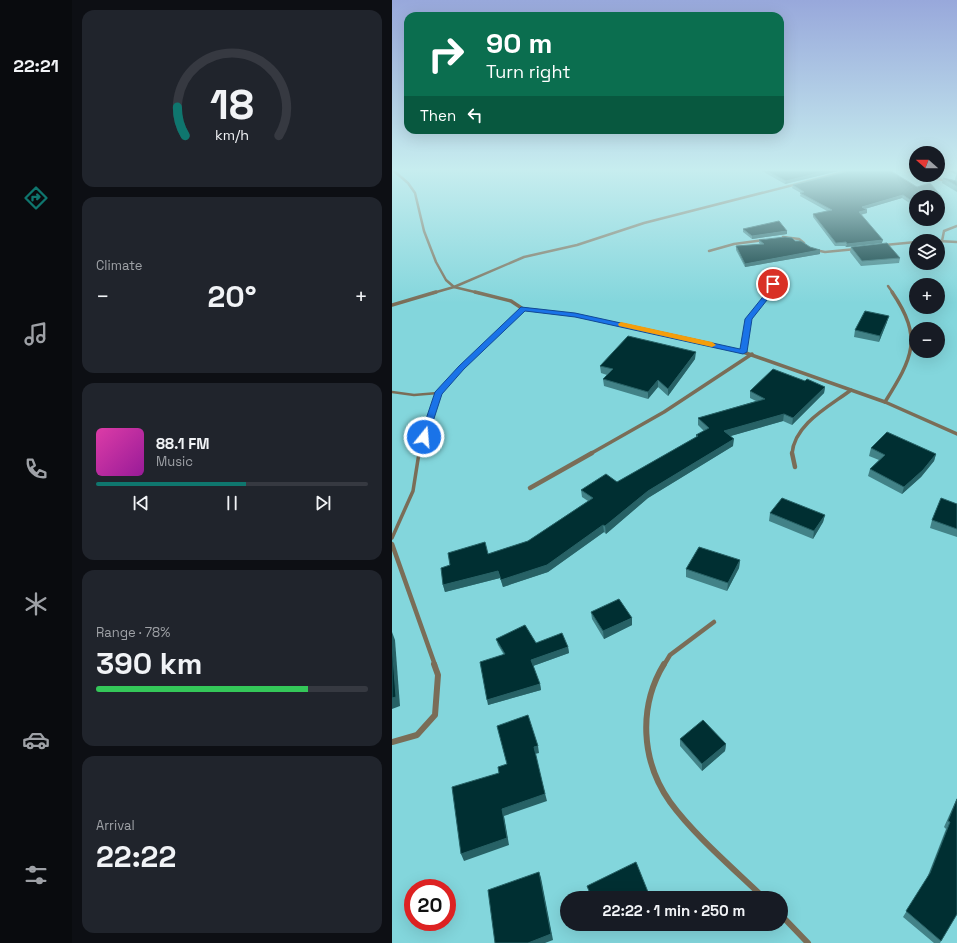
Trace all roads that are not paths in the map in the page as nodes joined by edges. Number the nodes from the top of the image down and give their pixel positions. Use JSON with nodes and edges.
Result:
{"nodes":[{"id":1,"x":421,"y":215,"type":"edge"},
{"id":2,"x":675,"y":215,"type":"edge"},
{"id":3,"x":957,"y":226,"type":"edge"},
{"id":4,"x":943,"y":234,"type":"edge"},
{"id":5,"x":778,"y":238,"type":"edge"},
{"id":6,"x":771,"y":239,"type":"edge"},
{"id":7,"x":945,"y":241,"type":"edge"},
{"id":8,"x":957,"y":242,"type":"edge"},
{"id":9,"x":805,"y":243,"type":"edge"},
{"id":10,"x":909,"y":243,"type":"edge"},
{"id":11,"x":883,"y":245,"type":"edge"},
{"id":12,"x":811,"y":248,"type":"edge"},
{"id":13,"x":862,"y":248,"type":"edge"},
{"id":14,"x":709,"y":251,"type":"dead end"},
{"id":15,"x":774,"y":272,"type":"dead end"},
{"id":16,"x":888,"y":286,"type":"dead end"},
{"id":17,"x":454,"y":287,"type":"junction"},
{"id":18,"x":392,"y":305,"type":"edge"},
{"id":19,"x":523,"y":309,"type":"junction"},
{"id":20,"x":743,"y":352,"type":"junction"},
{"id":21,"x":752,"y":354,"type":"junction"},
{"id":22,"x":851,"y":390,"type":"junction"},
{"id":23,"x":392,"y":392,"type":"edge"},
{"id":24,"x":438,"y":394,"type":"junction"},
{"id":25,"x":885,"y":402,"type":"junction"},
{"id":26,"x":957,"y":434,"type":"edge"},
{"id":27,"x":794,"y":467,"type":"dead end"},
{"id":28,"x":530,"y":488,"type":"dead end"},
{"id":29,"x":392,"y":538,"type":"edge"},
{"id":30,"x":392,"y":544,"type":"edge"},
{"id":31,"x":714,"y":622,"type":"dead end"},
{"id":32,"x":392,"y":742,"type":"edge"},
{"id":33,"x":757,"y":891,"type":"edge"},
{"id":34,"x":788,"y":922,"type":"edge"},
{"id":35,"x":808,"y":943,"type":"edge"}],
"edges":[{"from":1,"to":17,"type":"street"},
{"from":2,"to":17,"type":"street"},
{"from":3,"to":4,"type":"street"},
{"from":5,"to":9,"type":"street"},
{"from":6,"to":14,"type":"street"},
{"from":7,"to":8,"type":"street"},
{"from":10,"to":11,"type":"street"},
{"from":12,"to":13,"type":"street"},
{"from":15,"to":20,"type":"street"},
{"from":16,"to":25,"type":"street"},
{"from":17,"to":18,"type":"street"},
{"from":17,"to":19,"type":"street"},
{"from":19,"to":20,"type":"street"},
{"from":19,"to":24,"type":"lane"},
{"from":20,"to":21,"type":"street"},
{"from":21,"to":22,"type":"street"},
{"from":21,"to":28,"type":"street"},
{"from":22,"to":25,"type":"street"},
{"from":22,"to":27,"type":"street"},
{"from":23,"to":24,"type":"lane"},
{"from":24,"to":29,"type":"lane"},
{"from":25,"to":26,"type":"street"},
{"from":30,"to":32,"type":"street"},
{"from":31,"to":33,"type":"street"},
{"from":34,"to":35,"type":"street"}]}
